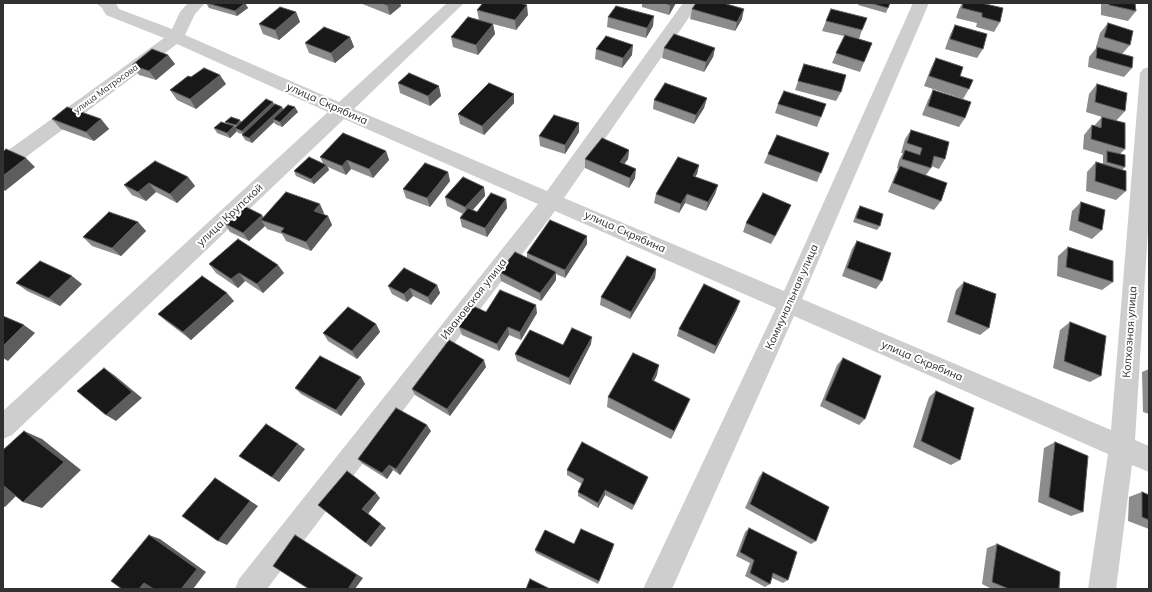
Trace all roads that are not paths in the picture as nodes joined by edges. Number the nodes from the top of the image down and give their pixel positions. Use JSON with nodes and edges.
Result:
{"nodes":[{"id":1,"x":104,"y":3,"type":"edge"},
{"id":2,"x":197,"y":3,"type":"edge"},
{"id":3,"x":456,"y":3,"type":"edge"},
{"id":4,"x":691,"y":3,"type":"edge"},
{"id":5,"x":921,"y":3,"type":"edge"},
{"id":6,"x":176,"y":37,"type":"junction"},
{"id":7,"x":1149,"y":73,"type":"edge"},
{"id":8,"x":342,"y":111,"type":"junction"},
{"id":9,"x":3,"y":164,"type":"edge"},
{"id":10,"x":552,"y":200,"type":"junction"},
{"id":11,"x":789,"y":304,"type":"junction"},
{"id":12,"x":3,"y":427,"type":"edge"},
{"id":13,"x":1122,"y":447,"type":"junction"},
{"id":14,"x":1149,"y":459,"type":"edge"},
{"id":15,"x":249,"y":589,"type":"edge"},
{"id":16,"x":657,"y":589,"type":"edge"},
{"id":17,"x":1102,"y":589,"type":"edge"}],
"edges":[{"from":1,"to":6,"type":"street","name":"улица Скрябина"},
{"from":2,"to":6,"type":"street","name":"улица Матросова"},
{"from":3,"to":8,"type":"street","name":"улица Крупской"},
{"from":4,"to":10,"type":"street","name":"Ивановская улица"},
{"from":5,"to":11,"type":"street","name":"Коммунальная улица"},
{"from":6,"to":8,"type":"street","name":"улица Скрябина"},
{"from":6,"to":9,"type":"street","name":"улица Матросова"},
{"from":7,"to":13,"type":"street","name":"Колхозная улица"},
{"from":8,"to":10,"type":"street","name":"улица Скрябина"},
{"from":8,"to":12,"type":"street","name":"улица Крупской"},
{"from":10,"to":11,"type":"street","name":"улица Скрябина"},
{"from":10,"to":15,"type":"street","name":"Ивановская улица"},
{"from":11,"to":13,"type":"street","name":"улица Скрябина"},
{"from":11,"to":16,"type":"street","name":"Коммунальная улица"},
{"from":13,"to":14,"type":"street","name":"улица Скрябина"},
{"from":13,"to":17,"type":"street","name":"Колхозная улица"}]}
